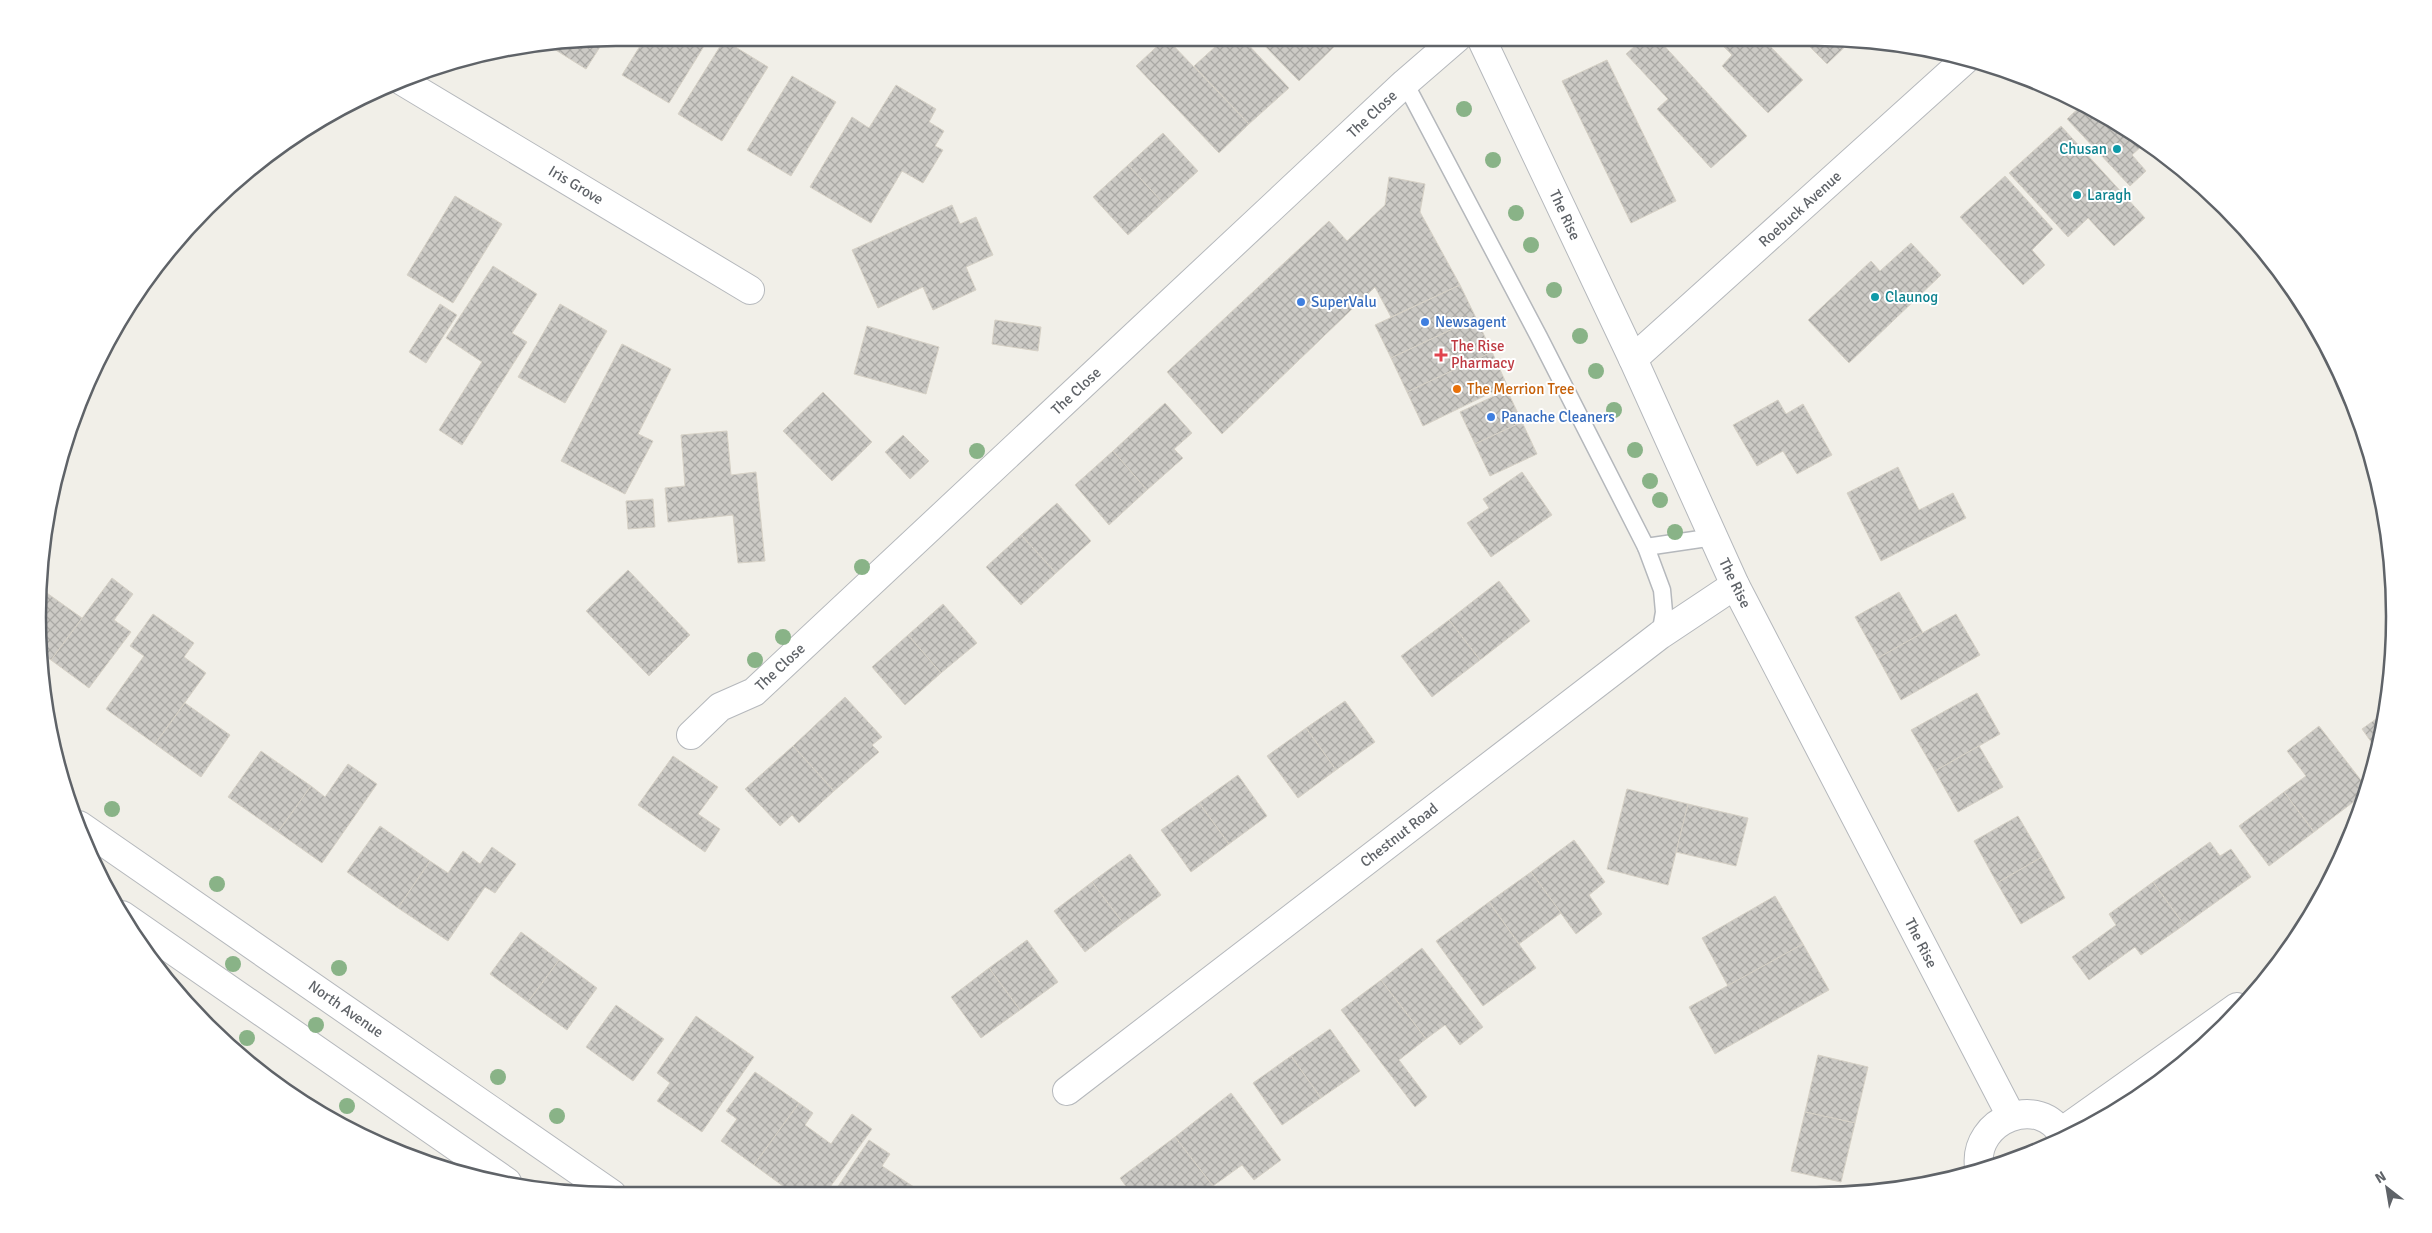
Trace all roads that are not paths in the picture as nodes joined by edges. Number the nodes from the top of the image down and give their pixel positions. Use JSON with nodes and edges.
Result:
{"nodes":[{"id":1,"x":1448,"y":46,"type":"edge"},
{"id":2,"x":1485,"y":46,"type":"edge"},
{"id":3,"x":1959,"y":65,"type":"edge"},
{"id":4,"x":1405,"y":83,"type":"junction"},
{"id":5,"x":410,"y":86,"type":"edge"},
{"id":6,"x":750,"y":290,"type":"dead end"},
{"id":7,"x":1633,"y":359,"type":"junction"},
{"id":8,"x":1714,"y":537,"type":"junction"},
{"id":9,"x":1646,"y":547,"type":"junction"},
{"id":10,"x":1735,"y":585,"type":"junction"},
{"id":11,"x":1660,"y":635,"type":"junction"},
{"id":12,"x":691,"y":735,"type":"dead end"},
{"id":13,"x":89,"y":832,"type":"edge"},
{"id":14,"x":138,"y":926,"type":"edge"},
{"id":15,"x":2219,"y":1020,"type":"edge"},
{"id":16,"x":1067,"y":1091,"type":"dead end"},
{"id":17,"x":2011,"y":1116,"type":"junction"},
{"id":18,"x":2077,"y":1123,"type":"edge"},
{"id":19,"x":2060,"y":1132,"type":"edge"},
{"id":20,"x":1979,"y":1162,"type":"edge"},
{"id":21,"x":495,"y":1173,"type":"edge"},
{"id":22,"x":601,"y":1187,"type":"edge"}],
"edges":[{"from":1,"to":4,"type":"street","name":"The Close"},
{"from":2,"to":7,"type":"street","name":"The Rise"},
{"from":3,"to":7,"type":"street","name":"Roebuck Avenue"},
{"from":4,"to":9,"type":"lane"},
{"from":4,"to":12,"type":"street","name":"The Close"},
{"from":5,"to":6,"type":"street","name":"Iris Grove"},
{"from":7,"to":8,"type":"street","name":"The Rise"},
{"from":8,"to":9,"type":"lane"},
{"from":8,"to":10,"type":"street","name":"The Rise"},
{"from":9,"to":11,"type":"lane"},
{"from":10,"to":11,"type":"street","name":"Chestnut Road"},
{"from":10,"to":17,"type":"street","name":"The Rise"},
{"from":11,"to":16,"type":"street","name":"Chestnut Road"},
{"from":13,"to":22,"type":"street","name":"North Avenue"},
{"from":14,"to":21,"type":"street"},
{"from":15,"to":18,"type":"street"},
{"from":17,"to":19,"type":"street"},
{"from":17,"to":20,"type":"street"}]}
